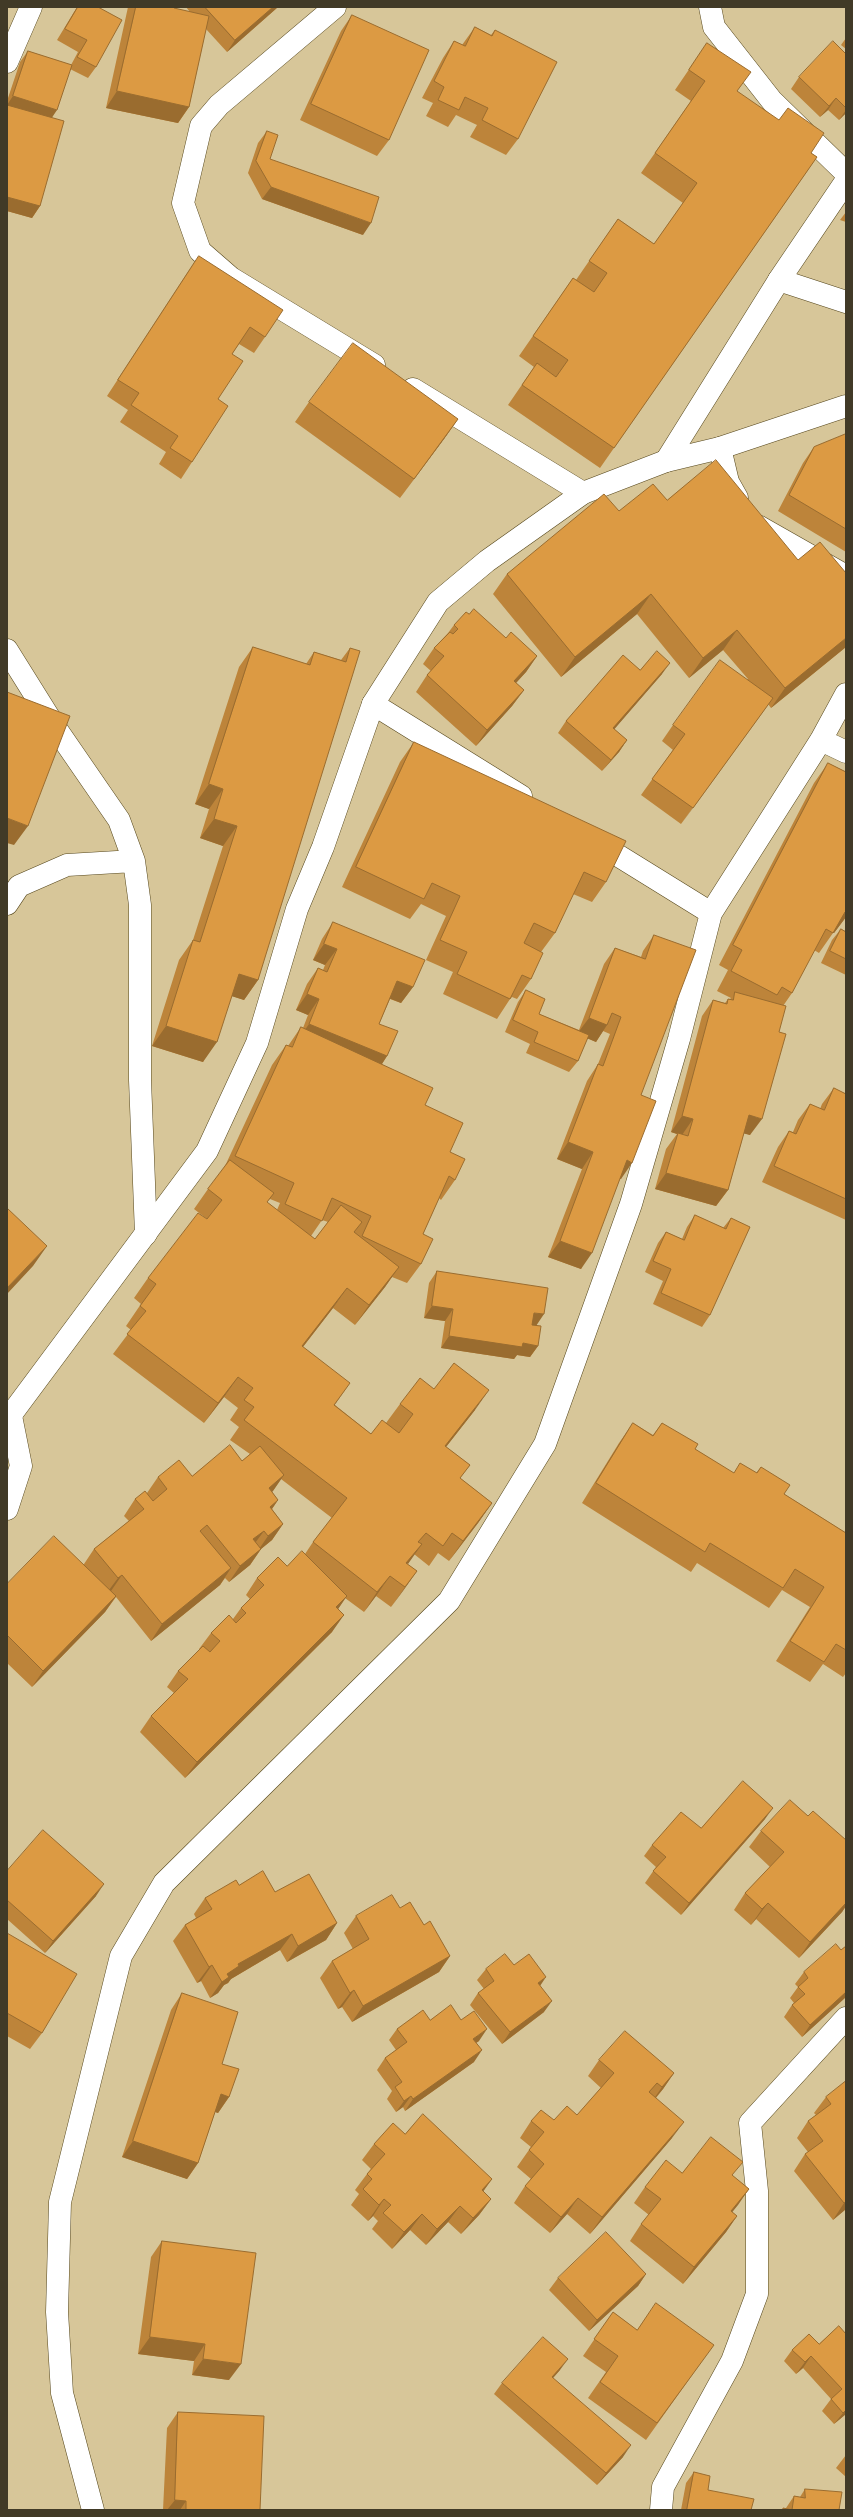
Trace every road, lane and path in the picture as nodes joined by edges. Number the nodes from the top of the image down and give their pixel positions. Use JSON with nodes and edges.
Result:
{"nodes":[{"id":1,"x":31,"y":7,"type":"edge"},
{"id":2,"x":335,"y":7,"type":"edge"},
{"id":3,"x":710,"y":7,"type":"edge"},
{"id":4,"x":7,"y":62,"type":"edge"},
{"id":5,"x":846,"y":173,"type":"edge"},
{"id":6,"x":846,"y":181,"type":"edge"},
{"id":7,"x":779,"y":280,"type":"junction"},
{"id":8,"x":846,"y":302,"type":"edge"},
{"id":9,"x":846,"y":406,"type":"edge"},
{"id":10,"x":720,"y":448,"type":"junction"},
{"id":11,"x":666,"y":462,"type":"junction"},
{"id":12,"x":583,"y":493,"type":"junction"},
{"id":13,"x":846,"y":576,"type":"edge"},
{"id":14,"x":7,"y":650,"type":"edge"},
{"id":15,"x":846,"y":694,"type":"edge"},
{"id":16,"x":373,"y":704,"type":"junction"},
{"id":17,"x":821,"y":740,"type":"junction"},
{"id":18,"x":846,"y":752,"type":"edge"},
{"id":19,"x":535,"y":804,"type":"edge"},
{"id":20,"x":576,"y":830,"type":"edge"},
{"id":21,"x":134,"y":861,"type":"junction"},
{"id":22,"x":13,"y":885,"type":"edge"},
{"id":23,"x":7,"y":904,"type":"edge"},
{"id":24,"x":711,"y":913,"type":"junction"},
{"id":25,"x":146,"y":1234,"type":"junction"},
{"id":26,"x":9,"y":1418,"type":"edge"},
{"id":27,"x":7,"y":1509,"type":"edge"},
{"id":28,"x":846,"y":2018,"type":"edge"},
{"id":29,"x":92,"y":2510,"type":"edge"},
{"id":30,"x":661,"y":2510,"type":"edge"}],
"edges":[{"from":1,"to":4,"type":"street"},
{"from":2,"to":12,"type":"street"},
{"from":3,"to":5,"type":"street"},
{"from":6,"to":7,"type":"street"},
{"from":7,"to":8,"type":"street"},
{"from":7,"to":11,"type":"street"},
{"from":9,"to":10,"type":"street"},
{"from":10,"to":11,"type":"street"},
{"from":10,"to":13,"type":"street"},
{"from":11,"to":12,"type":"street"},
{"from":12,"to":16,"type":"street"},
{"from":14,"to":21,"type":"street"},
{"from":15,"to":17,"type":"street"},
{"from":16,"to":19,"type":"street"},
{"from":16,"to":25,"type":"street"},
{"from":17,"to":18,"type":"street"},
{"from":17,"to":24,"type":"street"},
{"from":20,"to":24,"type":"street"},
{"from":21,"to":22,"type":"street"},
{"from":21,"to":25,"type":"street"},
{"from":22,"to":23,"type":"street"},
{"from":24,"to":29,"type":"street"},
{"from":25,"to":26,"type":"street"},
{"from":26,"to":27,"type":"street"},
{"from":28,"to":30,"type":"street"}]}
